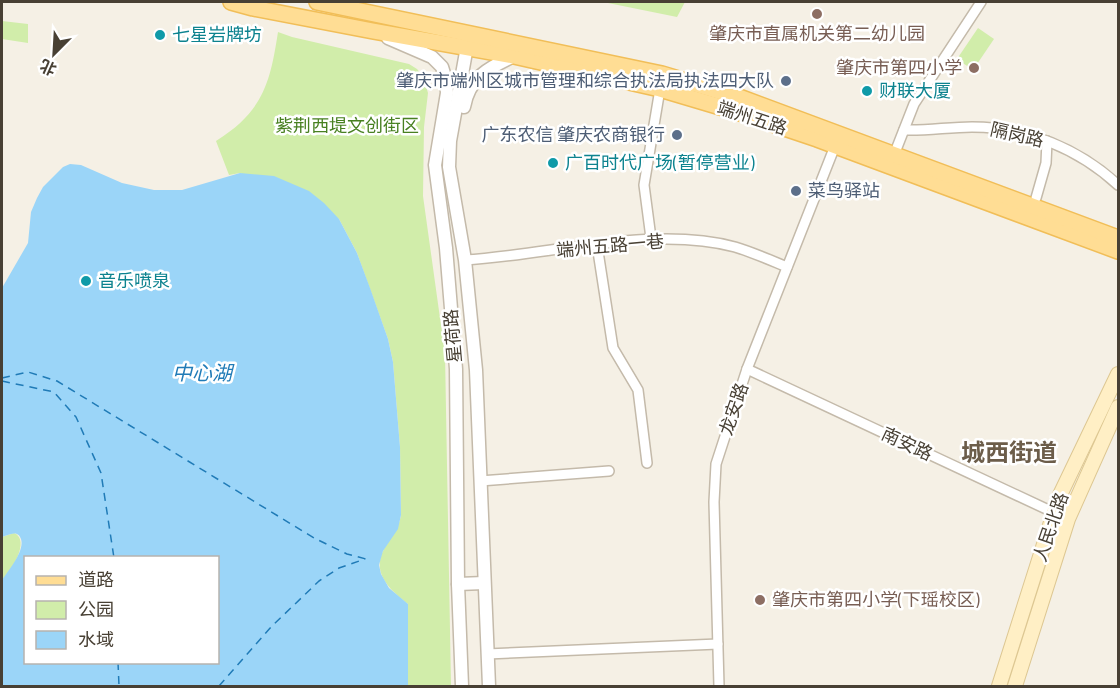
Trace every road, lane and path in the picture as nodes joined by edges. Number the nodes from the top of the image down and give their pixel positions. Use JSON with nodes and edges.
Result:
{"nodes":[{"id":1,"x":231,"y":2,"type":"edge"},
{"id":2,"x":317,"y":2,"type":"edge"},
{"id":3,"x":981,"y":2,"type":"edge"},
{"id":4,"x":373,"y":31,"type":"junction"},
{"id":5,"x":468,"y":41,"type":"junction"},
{"id":6,"x":514,"y":56,"type":"junction"},
{"id":7,"x":660,"y":89,"type":"junction"},
{"id":8,"x":904,"y":130,"type":"junction"},
{"id":9,"x":840,"y":135,"type":"junction"},
{"id":10,"x":1047,"y":141,"type":"junction"},
{"id":11,"x":894,"y":155,"type":"junction"},
{"id":12,"x":449,"y":167,"type":"junction"},
{"id":13,"x":1119,"y":185,"type":"edge"},
{"id":14,"x":1036,"y":198,"type":"dead end"},
{"id":15,"x":651,"y":238,"type":"junction"},
{"id":16,"x":1119,"y":238,"type":"edge"},
{"id":17,"x":597,"y":245,"type":"junction"},
{"id":18,"x":1119,"y":251,"type":"edge"},
{"id":19,"x":465,"y":260,"type":"junction"},
{"id":20,"x":787,"y":267,"type":"junction"},
{"id":21,"x":747,"y":369,"type":"junction"},
{"id":22,"x":1119,"y":374,"type":"edge"},
{"id":23,"x":1119,"y":407,"type":"edge"},
{"id":24,"x":646,"y":463,"type":"dead end"},
{"id":25,"x":609,"y":471,"type":"dead end"},
{"id":26,"x":480,"y":481,"type":"junction"},
{"id":27,"x":1054,"y":513,"type":"junction"},
{"id":28,"x":1068,"y":519,"type":"junction"},
{"id":29,"x":484,"y":583,"type":"junction"},
{"id":30,"x":458,"y":584,"type":"junction"},
{"id":31,"x":718,"y":644,"type":"junction"},
{"id":32,"x":487,"y":654,"type":"junction"},
{"id":33,"x":462,"y":687,"type":"edge"},
{"id":34,"x":489,"y":687,"type":"edge"},
{"id":35,"x":719,"y":687,"type":"edge"},
{"id":36,"x":999,"y":687,"type":"edge"},
{"id":37,"x":1014,"y":687,"type":"edge"}],
"edges":[{"from":1,"to":4,"type":"main road","name":"端州五路"},
{"from":2,"to":5,"type":"main road","name":"端州五路"},
{"from":3,"to":8,"type":"street"},
{"from":4,"to":5,"type":"main road","name":"端州五路"},
{"from":4,"to":30,"type":"street","name":"星荷路"},
{"from":5,"to":6,"type":"main road","name":"端州五路"},
{"from":5,"to":9,"type":"main road","name":"端州五路"},
{"from":5,"to":12,"type":"street","name":"星荷路"},
{"from":6,"to":7,"type":"main road","name":"端州五路"},
{"from":6,"to":12,"type":"street"},
{"from":7,"to":9,"type":"main road","name":"端州五路"},
{"from":7,"to":15,"type":"street"},
{"from":8,"to":10,"type":"street","name":"隔岗路"},
{"from":8,"to":11,"type":"street"},
{"from":9,"to":11,"type":"main road","name":"端州五路"},
{"from":9,"to":18,"type":"main road","name":"端州五路"},
{"from":9,"to":20,"type":"street","name":"龙安路"},
{"from":10,"to":13,"type":"street","name":"隔岗路"},
{"from":10,"to":14,"type":"street"},
{"from":11,"to":16,"type":"main road","name":"端州五路"},
{"from":12,"to":19,"type":"street","name":"星荷路"},
{"from":15,"to":17,"type":"street","name":"端州五路一巷"},
{"from":15,"to":20,"type":"street","name":"端州五路一巷"},
{"from":17,"to":19,"type":"street","name":"端州五路一巷"},
{"from":17,"to":24,"type":"street"},
{"from":19,"to":26,"type":"street","name":"星荷路"},
{"from":20,"to":21,"type":"street","name":"龙安路"},
{"from":21,"to":27,"type":"street","name":"南安路"},
{"from":21,"to":31,"type":"street","name":"龙安路"},
{"from":22,"to":27,"type":"main road","name":"人民北路"},
{"from":23,"to":28,"type":"main road","name":"人民北路"},
{"from":25,"to":26,"type":"street"},
{"from":26,"to":29,"type":"street","name":"星荷路"},
{"from":27,"to":28,"type":"street","name":"南安路"},
{"from":27,"to":36,"type":"main road","name":"人民北路"},
{"from":28,"to":37,"type":"main road","name":"人民北路"},
{"from":29,"to":30,"type":"street"},
{"from":29,"to":32,"type":"street","name":"星荷路"},
{"from":30,"to":33,"type":"street","name":"星荷路"},
{"from":31,"to":32,"type":"street"},
{"from":31,"to":35,"type":"street","name":"龙安路"},
{"from":32,"to":34,"type":"street","name":"星荷路"}]}
